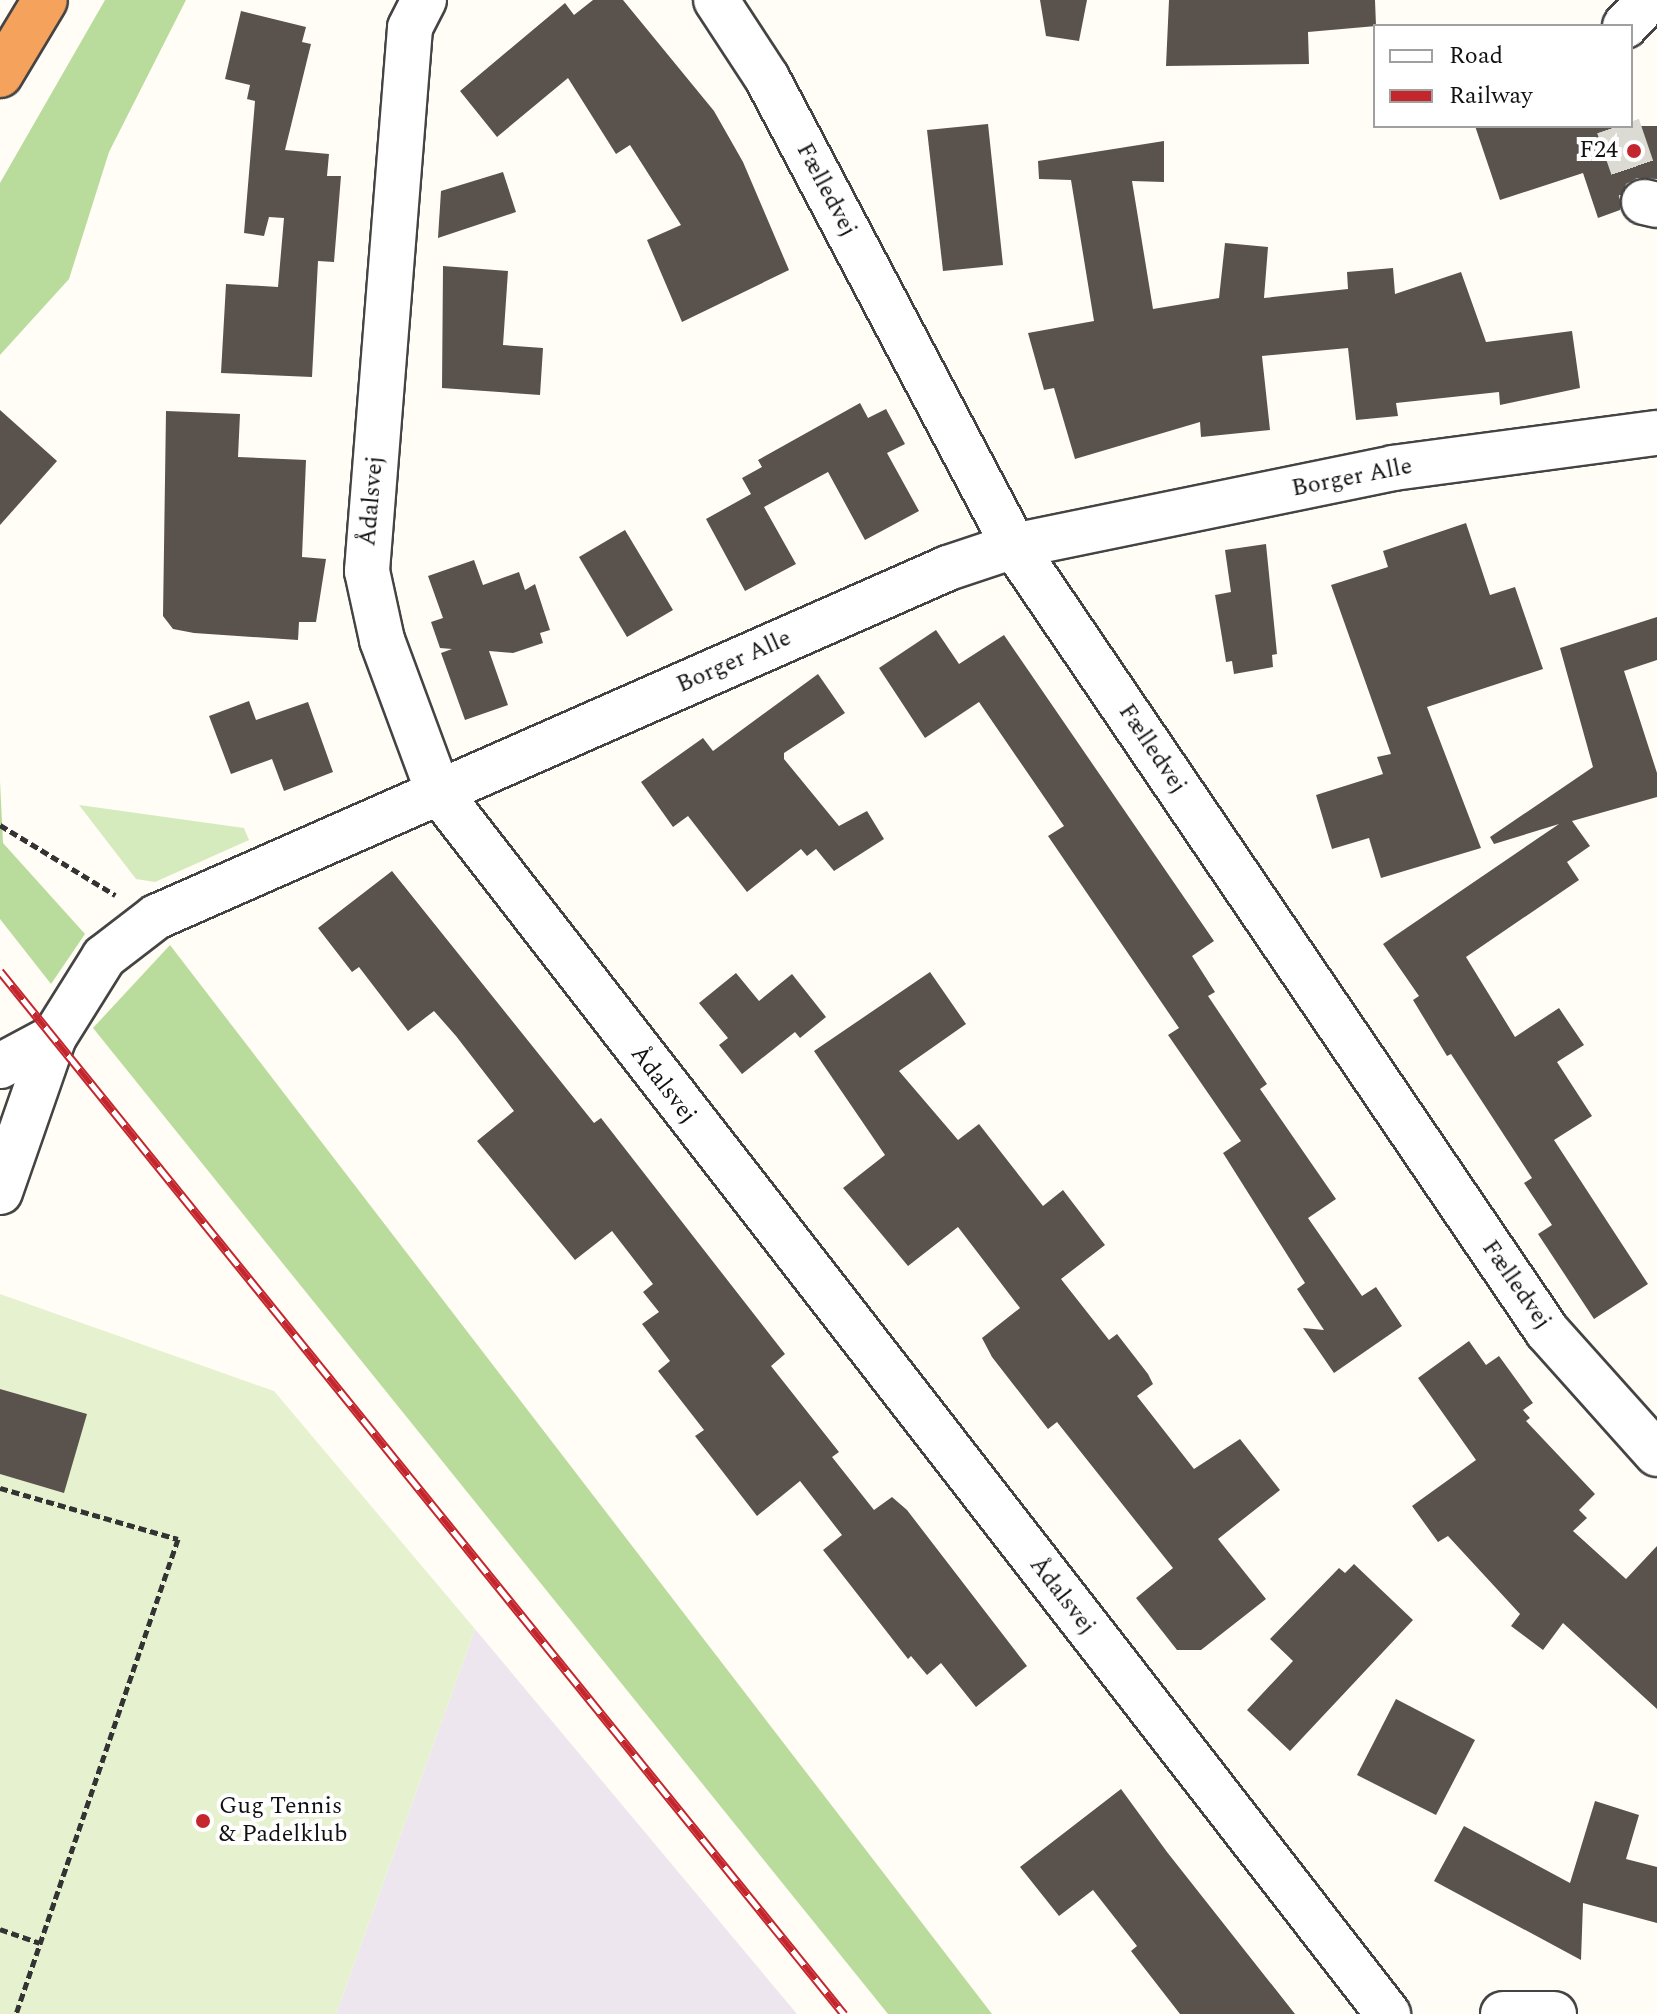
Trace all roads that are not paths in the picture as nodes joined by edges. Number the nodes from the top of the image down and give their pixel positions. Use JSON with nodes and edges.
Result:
{"nodes":[{"id":1,"x":45,"y":0,"type":"edge"},
{"id":2,"x":424,"y":0,"type":"edge"},
{"id":3,"x":716,"y":0,"type":"edge"},
{"id":4,"x":1649,"y":0,"type":"edge"},
{"id":5,"x":1627,"y":24,"type":"edge"},
{"id":6,"x":0,"y":75,"type":"edge"},
{"id":7,"x":1657,"y":433,"type":"edge"},
{"id":8,"x":1014,"y":546,"type":"junction"},
{"id":9,"x":438,"y":791,"type":"junction"},
{"id":10,"x":54,"y":1037,"type":"junction"},
{"id":11,"x":0,"y":1066,"type":"edge"},
{"id":12,"x":0,"y":1192,"type":"edge"},
{"id":13,"x":1657,"y":1454,"type":"edge"},
{"id":14,"x":1388,"y":2014,"type":"edge"},
{"id":15,"x":1503,"y":2014,"type":"edge"},
{"id":16,"x":1554,"y":2014,"type":"edge"}],
"edges":[{"from":1,"to":6,"type":"highway"},
{"from":2,"to":9,"type":"street","name":"Ådalsvej"},
{"from":3,"to":8,"type":"street","name":"Fælledvej"},
{"from":4,"to":5,"type":"street"},
{"from":7,"to":8,"type":"street","name":"Borger Alle"},
{"from":8,"to":9,"type":"street","name":"Borger Alle"},
{"from":8,"to":13,"type":"street","name":"Fælledvej"},
{"from":9,"to":10,"type":"street","name":"Borger Alle"},
{"from":9,"to":14,"type":"street","name":"Ådalsvej"},
{"from":10,"to":11,"type":"street"},
{"from":10,"to":12,"type":"street","name":"Borger Alle"},
{"from":15,"to":16,"type":"street"}]}
